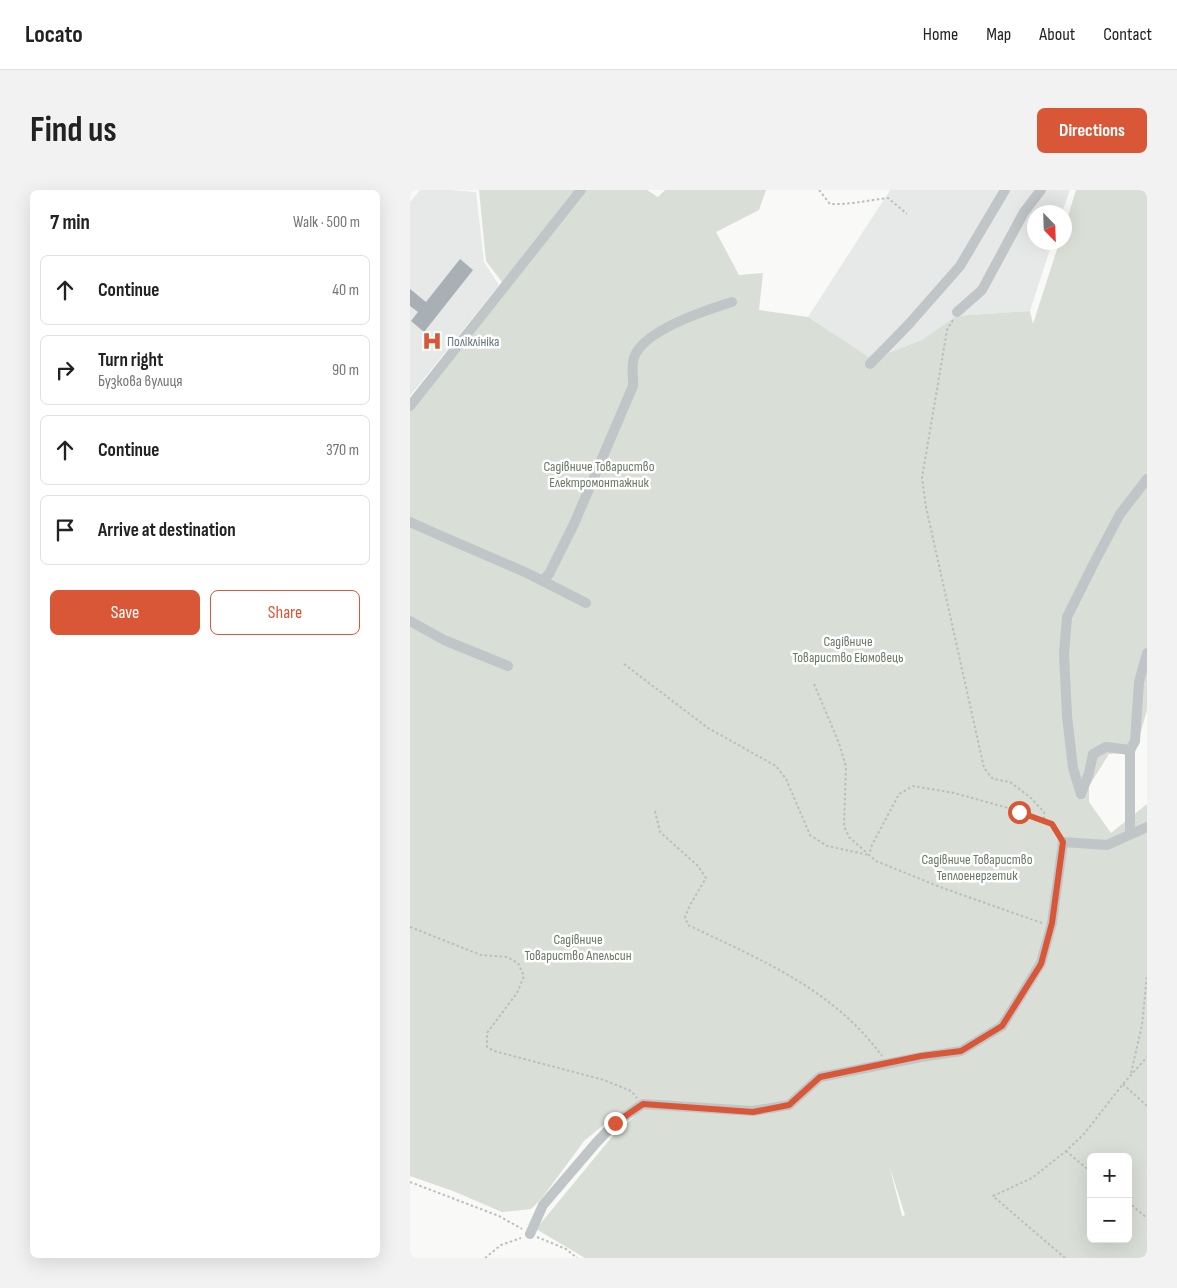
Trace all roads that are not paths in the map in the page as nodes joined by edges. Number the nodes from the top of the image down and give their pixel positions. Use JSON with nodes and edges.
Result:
{"nodes":[{"id":1,"x":581,"y":190,"type":"edge"},
{"id":2,"x":1005,"y":190,"type":"edge"},
{"id":3,"x":1041,"y":190,"type":"edge"},
{"id":4,"x":732,"y":302,"type":"dead end"},
{"id":5,"x":957,"y":312,"type":"road end"},
{"id":6,"x":870,"y":364,"type":"dead end"},
{"id":7,"x":410,"y":406,"type":"edge"},
{"id":8,"x":1147,"y":479,"type":"edge"},
{"id":9,"x":410,"y":522,"type":"edge"},
{"id":10,"x":542,"y":581,"type":"junction"},
{"id":11,"x":586,"y":603,"type":"dead end"},
{"id":12,"x":410,"y":621,"type":"edge"},
{"id":13,"x":1147,"y":653,"type":"edge"},
{"id":14,"x":508,"y":666,"type":"dead end"},
{"id":15,"x":1130,"y":750,"type":"junction"},
{"id":16,"x":1147,"y":827,"type":"edge"},
{"id":17,"x":1130,"y":834,"type":"junction"},
{"id":18,"x":530,"y":1234,"type":"road end"}],
"edges":[{"from":1,"to":7,"type":"street"},
{"from":2,"to":6,"type":"street"},
{"from":3,"to":5,"type":"street"},
{"from":4,"to":10,"type":"street"},
{"from":8,"to":15,"type":"street"},
{"from":9,"to":10,"type":"street"},
{"from":10,"to":11,"type":"street"},
{"from":12,"to":14,"type":"street"},
{"from":13,"to":15,"type":"street"},
{"from":15,"to":17,"type":"street"},
{"from":16,"to":17,"type":"street"},
{"from":17,"to":18,"type":"street"}]}
